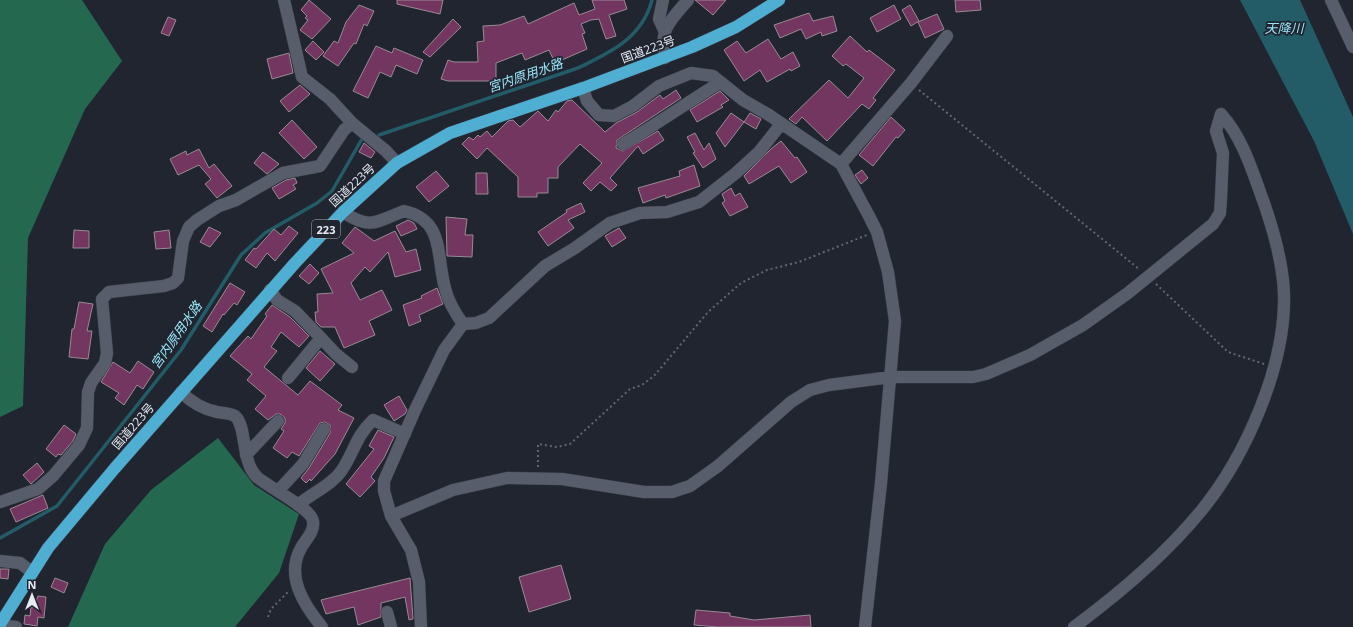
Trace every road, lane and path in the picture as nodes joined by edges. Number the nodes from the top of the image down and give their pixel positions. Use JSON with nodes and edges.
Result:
{"nodes":[{"id":1,"x":284,"y":0,"type":"edge"},
{"id":2,"x":663,"y":0,"type":"edge"},
{"id":3,"x":688,"y":0,"type":"edge"},
{"id":4,"x":779,"y":0,"type":"edge"},
{"id":5,"x":1331,"y":0,"type":"edge"},
{"id":6,"x":664,"y":30,"type":"junction"},
{"id":7,"x":947,"y":36,"type":"dead end"},
{"id":8,"x":1353,"y":47,"type":"edge"},
{"id":9,"x":664,"y":58,"type":"junction"},
{"id":10,"x":721,"y":82,"type":"junction"},
{"id":11,"x":910,"y":83,"type":"junction"},
{"id":12,"x":583,"y":88,"type":"junction"},
{"id":13,"x":352,"y":123,"type":"junction"},
{"id":14,"x":781,"y":124,"type":"junction"},
{"id":15,"x":623,"y":144,"type":"dead end"},
{"id":16,"x":397,"y":163,"type":"junction"},
{"id":17,"x":841,"y":164,"type":"junction"},
{"id":18,"x":343,"y":212,"type":"junction"},
{"id":19,"x":877,"y":232,"type":"junction"},
{"id":20,"x":1148,"y":276,"type":"junction"},
{"id":21,"x":270,"y":290,"type":"junction"},
{"id":22,"x":463,"y":324,"type":"junction"},
{"id":23,"x":321,"y":338,"type":"junction"},
{"id":24,"x":352,"y":367,"type":"dead end"},
{"id":25,"x":1274,"y":367,"type":"junction"},
{"id":26,"x":891,"y":377,"type":"junction"},
{"id":27,"x":288,"y":378,"type":"dead end"},
{"id":28,"x":181,"y":392,"type":"junction"},
{"id":29,"x":278,"y":421,"type":"dead end"},
{"id":30,"x":324,"y":429,"type":"dead end"},
{"id":31,"x":405,"y":434,"type":"junction"},
{"id":32,"x":246,"y":455,"type":"junction"},
{"id":33,"x":538,"y":478,"type":"junction"},
{"id":34,"x":278,"y":491,"type":"junction"},
{"id":35,"x":0,"y":502,"type":"edge"},
{"id":36,"x":298,"y":505,"type":"junction"},
{"id":37,"x":391,"y":516,"type":"junction"},
{"id":38,"x":0,"y":560,"type":"edge"},
{"id":39,"x":32,"y":572,"type":"junction"},
{"id":40,"x":297,"y":587,"type":"junction"},
{"id":41,"x":387,"y":612,"type":"dead end"},
{"id":42,"x":268,"y":617,"type":"dead end"},
{"id":43,"x":0,"y":624,"type":"edge"},
{"id":44,"x":16,"y":627,"type":"edge"},
{"id":45,"x":322,"y":627,"type":"edge"},
{"id":46,"x":391,"y":627,"type":"edge"},
{"id":47,"x":421,"y":627,"type":"edge"},
{"id":48,"x":865,"y":627,"type":"edge"},
{"id":49,"x":1074,"y":627,"type":"edge"}],
"edges":[{"from":1,"to":13,"type":"street"},
{"from":2,"to":6,"type":"street"},
{"from":3,"to":6,"type":"street"},
{"from":4,"to":9,"type":"highway","name":"国道223号","number":"223"},
{"from":5,"to":8,"type":"street"},
{"from":6,"to":9,"type":"street"},
{"from":7,"to":11,"type":"street"},
{"from":9,"to":12,"type":"highway","name":"国道223号","number":"223"},
{"from":10,"to":12,"type":"street"},
{"from":10,"to":14,"type":"street"},
{"from":10,"to":15,"type":"street"},
{"from":11,"to":17,"type":"street"},
{"from":11,"to":20,"type":"path"},
{"from":12,"to":16,"type":"highway","name":"国道223号","number":"223"},
{"from":13,"to":16,"type":"street"},
{"from":13,"to":35,"type":"street"},
{"from":14,"to":17,"type":"street"},
{"from":14,"to":22,"type":"street"},
{"from":16,"to":18,"type":"highway","name":"国道223号","number":"223"},
{"from":17,"to":19,"type":"street"},
{"from":18,"to":21,"type":"highway","name":"国道223号","number":"223"},
{"from":18,"to":22,"type":"street"},
{"from":19,"to":26,"type":"street"},
{"from":19,"to":33,"type":"path"},
{"from":20,"to":25,"type":"path"},
{"from":20,"to":25,"type":"street"},
{"from":20,"to":26,"type":"street"},
{"from":21,"to":23,"type":"street"},
{"from":21,"to":28,"type":"highway","name":"国道223号","number":"223"},
{"from":22,"to":31,"type":"street"},
{"from":23,"to":24,"type":"street"},
{"from":23,"to":27,"type":"street"},
{"from":25,"to":49,"type":"street"},
{"from":26,"to":33,"type":"street"},
{"from":26,"to":48,"type":"street"},
{"from":28,"to":32,"type":"street"},
{"from":28,"to":39,"type":"highway","name":"国道223号","number":"223"},
{"from":29,"to":32,"type":"street"},
{"from":30,"to":34,"type":"street"},
{"from":31,"to":36,"type":"street"},
{"from":31,"to":37,"type":"street"},
{"from":32,"to":34,"type":"street"},
{"from":33,"to":37,"type":"street"},
{"from":34,"to":36,"type":"street"},
{"from":36,"to":40,"type":"street"},
{"from":37,"to":47,"type":"street"},
{"from":38,"to":39,"type":"street"},
{"from":39,"to":43,"type":"highway","name":"国道223号","number":"223"},
{"from":40,"to":42,"type":"path"},
{"from":40,"to":45,"type":"street"},
{"from":41,"to":46,"type":"street"},
{"from":43,"to":44,"type":"street"}]}
